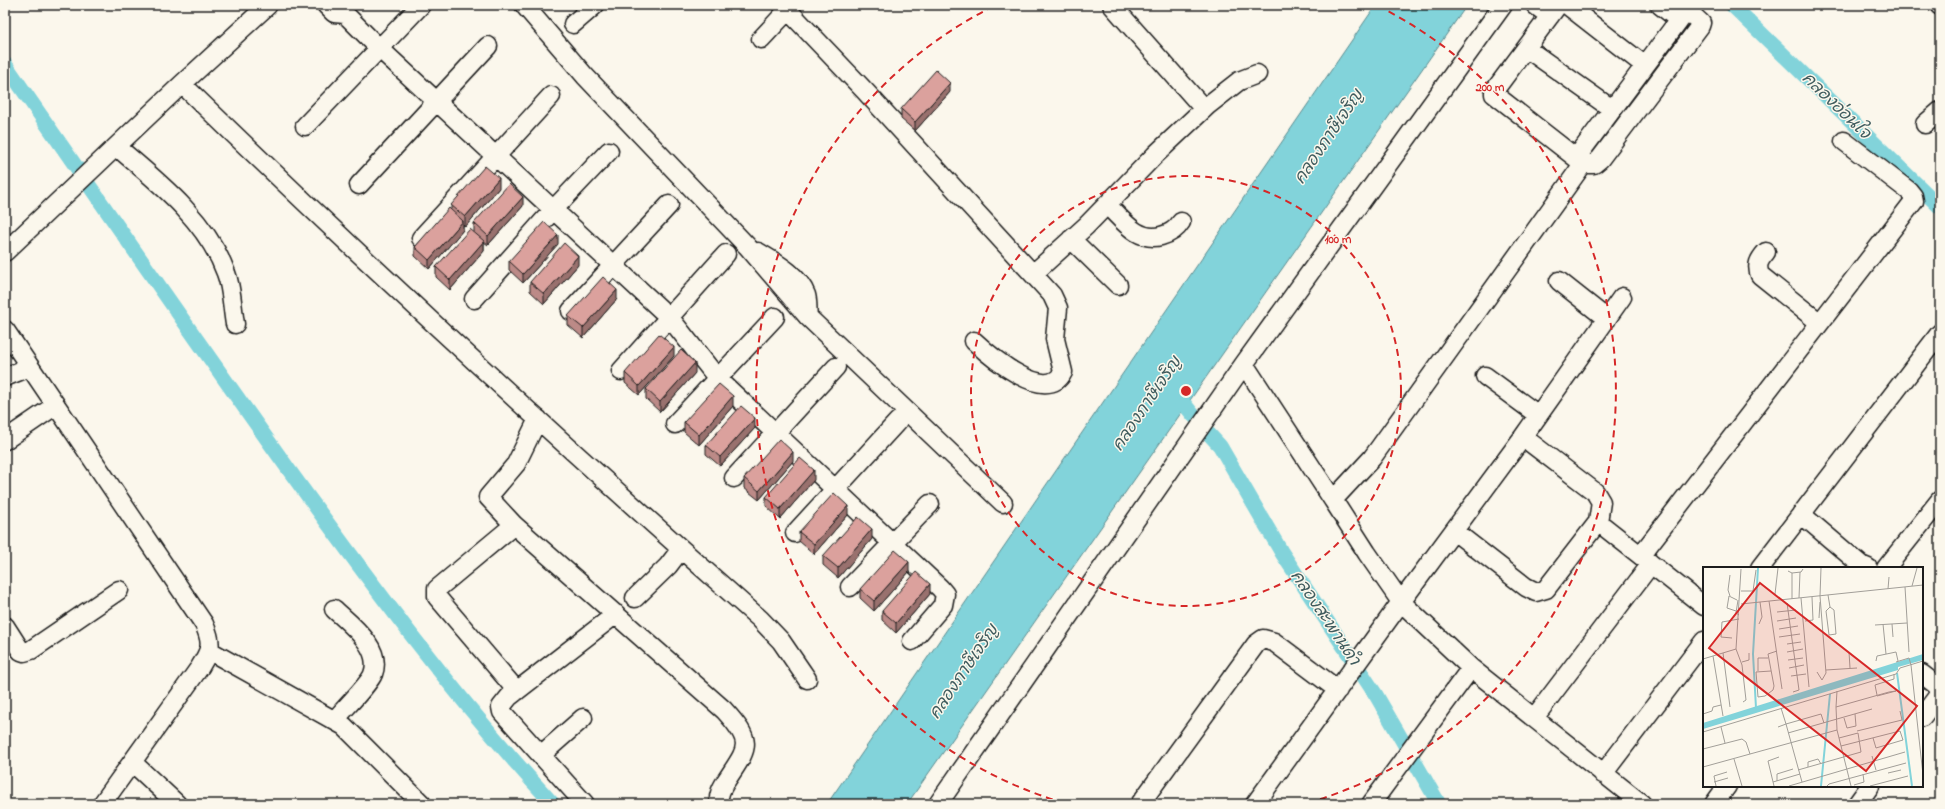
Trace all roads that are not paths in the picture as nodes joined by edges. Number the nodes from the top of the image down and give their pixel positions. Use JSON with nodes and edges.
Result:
{"nodes":[{"id":1,"x":268,"y":5,"type":"edge"},
{"id":2,"x":326,"y":5,"type":"edge"},
{"id":3,"x":421,"y":5,"type":"edge"},
{"id":4,"x":524,"y":5,"type":"edge"},
{"id":5,"x":595,"y":5,"type":"edge"},
{"id":6,"x":1112,"y":5,"type":"edge"},
{"id":7,"x":1503,"y":5,"type":"edge"},
{"id":8,"x":1535,"y":5,"type":"edge"},
{"id":9,"x":1567,"y":5,"type":"edge"},
{"id":10,"x":1660,"y":5,"type":"edge"},
{"id":11,"x":785,"y":8,"type":"edge"},
{"id":12,"x":343,"y":9,"type":"edge"},
{"id":13,"x":1554,"y":11,"type":"edge"},
{"id":14,"x":1679,"y":20,"type":"junction"},
{"id":15,"x":573,"y":24,"type":"dead end"},
{"id":16,"x":761,"y":38,"type":"dead end"},
{"id":17,"x":488,"y":46,"type":"dead end"},
{"id":18,"x":379,"y":48,"type":"junction"},
{"id":19,"x":1526,"y":48,"type":"junction"},
{"id":20,"x":1644,"y":65,"type":"junction"},
{"id":21,"x":1257,"y":74,"type":"dead end"},
{"id":22,"x":182,"y":84,"type":"junction"},
{"id":23,"x":550,"y":96,"type":"dead end"},
{"id":24,"x":438,"y":102,"type":"junction"},
{"id":25,"x":1204,"y":109,"type":"junction"},
{"id":26,"x":1612,"y":109,"type":"junction"},
{"id":27,"x":1940,"y":111,"type":"edge"},
{"id":28,"x":1925,"y":124,"type":"dead end"},
{"id":29,"x":305,"y":126,"type":"dead end"},
{"id":30,"x":1844,"y":141,"type":"dead end"},
{"id":31,"x":117,"y":146,"type":"junction"},
{"id":32,"x":609,"y":151,"type":"dead end"},
{"id":33,"x":496,"y":156,"type":"junction"},
{"id":34,"x":1580,"y":161,"type":"junction"},
{"id":35,"x":359,"y":185,"type":"dead end"},
{"id":36,"x":669,"y":204,"type":"dead end"},
{"id":37,"x":1107,"y":205,"type":"junction"},
{"id":38,"x":553,"y":210,"type":"junction"},
{"id":39,"x":1181,"y":222,"type":"dead end"},
{"id":40,"x":421,"y":238,"type":"edge"},
{"id":41,"x":1071,"y":239,"type":"junction"},
{"id":42,"x":5,"y":252,"type":"edge"},
{"id":43,"x":1766,"y":252,"type":"dead end"},
{"id":44,"x":726,"y":254,"type":"dead end"},
{"id":45,"x":612,"y":265,"type":"junction"},
{"id":46,"x":1033,"y":274,"type":"junction"},
{"id":47,"x":1559,"y":280,"type":"dead end"},
{"id":48,"x":1118,"y":285,"type":"dead end"},
{"id":49,"x":1622,"y":297,"type":"dead end"},
{"id":50,"x":474,"y":299,"type":"dead end"},
{"id":51,"x":571,"y":311,"type":"edge"},
{"id":52,"x":775,"y":317,"type":"dead end"},
{"id":53,"x":670,"y":318,"type":"junction"},
{"id":54,"x":1607,"y":319,"type":"junction"},
{"id":55,"x":1820,"y":323,"type":"junction"},
{"id":56,"x":235,"y":324,"type":"dead end"},
{"id":57,"x":5,"y":330,"type":"edge"},
{"id":58,"x":1940,"y":333,"type":"edge"},
{"id":59,"x":974,"y":341,"type":"dead end"},
{"id":60,"x":1244,"y":364,"type":"junction"},
{"id":61,"x":836,"y":366,"type":"dead end"},
{"id":62,"x":30,"y":367,"type":"junction"},
{"id":63,"x":621,"y":371,"type":"dead end"},
{"id":64,"x":1485,"y":376,"type":"dead end"},
{"id":65,"x":5,"y":377,"type":"edge"},
{"id":66,"x":718,"y":379,"type":"junction"},
{"id":67,"x":56,"y":405,"type":"junction"},
{"id":68,"x":1538,"y":415,"type":"junction"},
{"id":69,"x":538,"y":419,"type":"junction"},
{"id":70,"x":898,"y":421,"type":"dead end"},
{"id":71,"x":675,"y":424,"type":"dead end"},
{"id":72,"x":776,"y":434,"type":"junction"},
{"id":73,"x":1523,"y":437,"type":"junction"},
{"id":74,"x":5,"y":440,"type":"edge"},
{"id":75,"x":734,"y":478,"type":"dead end"},
{"id":76,"x":834,"y":489,"type":"junction"},
{"id":77,"x":1333,"y":500,"type":"junction"},
{"id":78,"x":1940,"y":500,"type":"edge"},
{"id":79,"x":1003,"y":503,"type":"dead end"},
{"id":80,"x":930,"y":504,"type":"dead end"},
{"id":81,"x":1801,"y":514,"type":"junction"},
{"id":82,"x":1598,"y":522,"type":"junction"},
{"id":83,"x":514,"y":525,"type":"junction"},
{"id":84,"x":1454,"y":531,"type":"junction"},
{"id":85,"x":795,"y":533,"type":"dead end"},
{"id":86,"x":892,"y":543,"type":"junction"},
{"id":87,"x":681,"y":549,"type":"junction"},
{"id":88,"x":1646,"y":559,"type":"junction"},
{"id":89,"x":1761,"y":567,"type":"edge"},
{"id":90,"x":1866,"y":567,"type":"edge"},
{"id":91,"x":1887,"y":567,"type":"edge"},
{"id":92,"x":850,"y":587,"type":"dead end"},
{"id":93,"x":119,"y":590,"type":"dead end"},
{"id":94,"x":635,"y":598,"type":"dead end"},
{"id":95,"x":1401,"y":602,"type":"junction"},
{"id":96,"x":1703,"y":605,"type":"edge"},
{"id":97,"x":334,"y":609,"type":"dead end"},
{"id":98,"x":616,"y":614,"type":"junction"},
{"id":99,"x":5,"y":626,"type":"edge"},
{"id":100,"x":912,"y":641,"type":"dead end"},
{"id":101,"x":1703,"y":642,"type":"edge"},
{"id":102,"x":210,"y":651,"type":"junction"},
{"id":103,"x":1470,"y":668,"type":"junction"},
{"id":104,"x":1923,"y":675,"type":"edge"},
{"id":105,"x":807,"y":679,"type":"dead end"},
{"id":106,"x":1940,"y":688,"type":"edge"},
{"id":107,"x":517,"y":690,"type":"junction"},
{"id":108,"x":1338,"y":690,"type":"junction"},
{"id":109,"x":1940,"y":693,"type":"edge"},
{"id":110,"x":1923,"y":716,"type":"edge"},
{"id":111,"x":583,"y":718,"type":"dead end"},
{"id":112,"x":1534,"y":718,"type":"junction"},
{"id":113,"x":335,"y":720,"type":"junction"},
{"id":114,"x":541,"y":755,"type":"junction"},
{"id":115,"x":132,"y":762,"type":"junction"},
{"id":116,"x":1603,"y":774,"type":"junction"},
{"id":117,"x":1726,"y":787,"type":"edge"},
{"id":118,"x":1869,"y":787,"type":"edge"},
{"id":119,"x":102,"y":804,"type":"edge"},
{"id":120,"x":177,"y":804,"type":"edge"},
{"id":121,"x":422,"y":804,"type":"edge"},
{"id":122,"x":585,"y":804,"type":"edge"},
{"id":123,"x":719,"y":804,"type":"edge"},
{"id":124,"x":938,"y":804,"type":"edge"},
{"id":125,"x":1140,"y":804,"type":"edge"},
{"id":126,"x":1255,"y":804,"type":"edge"},
{"id":127,"x":1371,"y":804,"type":"edge"},
{"id":128,"x":1642,"y":804,"type":"edge"},
{"id":129,"x":1714,"y":804,"type":"edge"},
{"id":130,"x":1856,"y":804,"type":"edge"}],
"edges":[{"from":1,"to":22,"type":"street"},
{"from":2,"to":12,"type":"street"},
{"from":3,"to":18,"type":"street"},
{"from":4,"to":79,"type":"street"},
{"from":5,"to":15,"type":"street"},
{"from":6,"to":25,"type":"street"},
{"from":7,"to":60,"type":"street"},
{"from":8,"to":13,"type":"street"},
{"from":9,"to":20,"type":"street"},
{"from":10,"to":14,"type":"street"},
{"from":11,"to":16,"type":"street"},
{"from":11,"to":46,"type":"street"},
{"from":12,"to":18,"type":"street"},
{"from":13,"to":19,"type":"street"},
{"from":14,"to":20,"type":"street"},
{"from":14,"to":34,"type":"street"},
{"from":17,"to":24,"type":"street"},
{"from":18,"to":24,"type":"street"},
{"from":18,"to":29,"type":"street"},
{"from":19,"to":26,"type":"street"},
{"from":19,"to":34,"type":"street"},
{"from":20,"to":26,"type":"street"},
{"from":21,"to":25,"type":"street"},
{"from":22,"to":31,"type":"street"},
{"from":22,"to":69,"type":"street"},
{"from":23,"to":33,"type":"street"},
{"from":24,"to":33,"type":"street"},
{"from":24,"to":35,"type":"street"},
{"from":25,"to":37,"type":"street"},
{"from":26,"to":34,"type":"street"},
{"from":27,"to":28,"type":"street"},
{"from":30,"to":55,"type":"street"},
{"from":31,"to":42,"type":"street"},
{"from":31,"to":56,"type":"street"},
{"from":32,"to":38,"type":"street"},
{"from":33,"to":38,"type":"street"},
{"from":33,"to":40,"type":"street"},
{"from":34,"to":77,"type":"street"},
{"from":36,"to":45,"type":"street"},
{"from":37,"to":39,"type":"street"},
{"from":37,"to":41,"type":"street"},
{"from":38,"to":45,"type":"street"},
{"from":38,"to":50,"type":"street"},
{"from":41,"to":46,"type":"street"},
{"from":41,"to":48,"type":"street"},
{"from":43,"to":55,"type":"street"},
{"from":44,"to":53,"type":"street"},
{"from":45,"to":51,"type":"street"},
{"from":45,"to":53,"type":"street"},
{"from":46,"to":59,"type":"street"},
{"from":47,"to":54,"type":"street"},
{"from":49,"to":54,"type":"street"},
{"from":52,"to":66,"type":"street"},
{"from":53,"to":63,"type":"street"},
{"from":53,"to":66,"type":"street"},
{"from":54,"to":68,"type":"street"},
{"from":55,"to":88,"type":"street"},
{"from":57,"to":62,"type":"street"},
{"from":58,"to":81,"type":"street"},
{"from":60,"to":77,"type":"street"},
{"from":60,"to":124,"type":"street"},
{"from":61,"to":72,"type":"street"},
{"from":62,"to":65,"type":"street"},
{"from":62,"to":67,"type":"street"},
{"from":64,"to":68,"type":"street"},
{"from":66,"to":71,"type":"street"},
{"from":66,"to":72,"type":"street"},
{"from":67,"to":74,"type":"street"},
{"from":67,"to":102,"type":"street"},
{"from":68,"to":73,"type":"street"},
{"from":69,"to":83,"type":"street"},
{"from":69,"to":87,"type":"street"},
{"from":70,"to":76,"type":"street"},
{"from":72,"to":75,"type":"street"},
{"from":72,"to":76,"type":"street"},
{"from":73,"to":82,"type":"street"},
{"from":73,"to":84,"type":"street"},
{"from":76,"to":85,"type":"street"},
{"from":76,"to":86,"type":"street"},
{"from":77,"to":95,"type":"street"},
{"from":78,"to":91,"type":"street"},
{"from":80,"to":86,"type":"street"},
{"from":81,"to":89,"type":"street"},
{"from":81,"to":90,"type":"street"},
{"from":82,"to":84,"type":"street"},
{"from":82,"to":88,"type":"street"},
{"from":83,"to":98,"type":"street"},
{"from":83,"to":107,"type":"street"},
{"from":84,"to":95,"type":"street"},
{"from":86,"to":92,"type":"street"},
{"from":86,"to":100,"type":"street"},
{"from":87,"to":94,"type":"street"},
{"from":87,"to":105,"type":"street"},
{"from":88,"to":96,"type":"street"},
{"from":88,"to":112,"type":"street"},
{"from":93,"to":99,"type":"street"},
{"from":95,"to":103,"type":"street"},
{"from":95,"to":108,"type":"street"},
{"from":97,"to":113,"type":"street"},
{"from":98,"to":107,"type":"street"},
{"from":98,"to":123,"type":"street"},
{"from":101,"to":116,"type":"street"},
{"from":102,"to":113,"type":"street"},
{"from":102,"to":115,"type":"street"},
{"from":103,"to":112,"type":"street"},
{"from":103,"to":127,"type":"street"},
{"from":104,"to":106,"type":"street"},
{"from":107,"to":114,"type":"street"},
{"from":108,"to":125,"type":"street"},
{"from":108,"to":126,"type":"street"},
{"from":109,"to":110,"type":"street"},
{"from":111,"to":114,"type":"street"},
{"from":112,"to":116,"type":"street"},
{"from":113,"to":121,"type":"street"},
{"from":114,"to":122,"type":"street"},
{"from":115,"to":119,"type":"street"},
{"from":115,"to":120,"type":"street"},
{"from":116,"to":128,"type":"street"},
{"from":117,"to":129,"type":"street"},
{"from":118,"to":130,"type":"street"}]}
